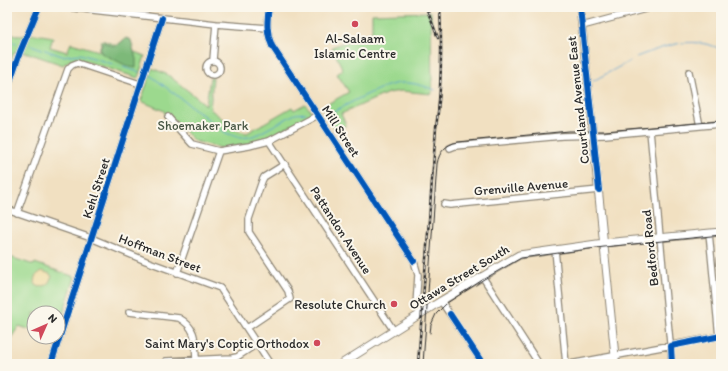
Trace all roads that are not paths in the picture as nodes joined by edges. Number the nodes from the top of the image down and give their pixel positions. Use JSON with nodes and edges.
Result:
{"nodes":[{"id":1,"x":39,"y":7,"type":"edge"},
{"id":2,"x":66,"y":7,"type":"edge"},
{"id":3,"x":269,"y":7,"type":"edge"},
{"id":4,"x":580,"y":7,"type":"edge"},
{"id":5,"x":626,"y":7,"type":"edge"},
{"id":6,"x":653,"y":7,"type":"edge"},
{"id":7,"x":98,"y":9,"type":"edge"},
{"id":8,"x":627,"y":14,"type":"junction"},
{"id":9,"x":162,"y":18,"type":"junction"},
{"id":10,"x":216,"y":24,"type":"junction"},
{"id":11,"x":582,"y":26,"type":"junction"},
{"id":12,"x":267,"y":28,"type":"junction"},
{"id":13,"x":212,"y":60,"type":"dead end"},
{"id":14,"x":689,"y":72,"type":"dead end"},
{"id":15,"x":140,"y":84,"type":"junction"},
{"id":16,"x":7,"y":90,"type":"edge"},
{"id":17,"x":318,"y":115,"type":"junction"},
{"id":18,"x":168,"y":117,"type":"dead end"},
{"id":19,"x":721,"y":124,"type":"edge"},
{"id":20,"x":700,"y":126,"type":"junction"},
{"id":21,"x":650,"y":131,"type":"junction"},
{"id":22,"x":593,"y":135,"type":"junction"},
{"id":23,"x":269,"y":141,"type":"junction"},
{"id":24,"x":450,"y":148,"type":"dead end"},
{"id":25,"x":219,"y":151,"type":"junction"},
{"id":26,"x":285,"y":164,"type":"junction"},
{"id":27,"x":599,"y":190,"type":"junction"},
{"id":28,"x":444,"y":204,"type":"dead end"},
{"id":29,"x":7,"y":209,"type":"edge"},
{"id":30,"x":17,"y":213,"type":"junction"},
{"id":31,"x":721,"y":232,"type":"edge"},
{"id":32,"x":710,"y":233,"type":"junction"},
{"id":33,"x":92,"y":238,"type":"junction"},
{"id":34,"x":661,"y":238,"type":"junction"},
{"id":35,"x":604,"y":243,"type":"junction"},
{"id":36,"x":555,"y":250,"type":"junction"},
{"id":37,"x":178,"y":273,"type":"junction"},
{"id":38,"x":482,"y":276,"type":"junction"},
{"id":39,"x":441,"y":301,"type":"junction"},
{"id":40,"x":129,"y":312,"type":"dead end"},
{"id":41,"x":420,"y":315,"type":"junction"},
{"id":42,"x":247,"y":328,"type":"junction"},
{"id":43,"x":394,"y":331,"type":"junction"},
{"id":44,"x":720,"y":337,"type":"edge"},
{"id":45,"x":257,"y":344,"type":"junction"},
{"id":46,"x":671,"y":346,"type":"junction"},
{"id":47,"x":615,"y":356,"type":"junction"},
{"id":48,"x":196,"y":360,"type":"junction"},
{"id":49,"x":166,"y":361,"type":"dead end"},
{"id":50,"x":51,"y":364,"type":"edge"},
{"id":51,"x":270,"y":364,"type":"edge"},
{"id":52,"x":341,"y":364,"type":"edge"},
{"id":53,"x":482,"y":364,"type":"edge"},
{"id":54,"x":539,"y":364,"type":"edge"},
{"id":55,"x":566,"y":364,"type":"edge"},
{"id":56,"x":570,"y":364,"type":"edge"},
{"id":57,"x":615,"y":364,"type":"edge"},
{"id":58,"x":672,"y":364,"type":"edge"}],
"edges":[{"from":1,"to":16,"type":"street"},
{"from":2,"to":7,"type":"street"},
{"from":3,"to":12,"type":"street","name":"Mill Street"},
{"from":4,"to":11,"type":"main road","name":"Courtland Avenue East"},
{"from":5,"to":8,"type":"street"},
{"from":6,"to":8,"type":"street"},
{"from":7,"to":9,"type":"street"},
{"from":8,"to":11,"type":"street"},
{"from":9,"to":10,"type":"street"},
{"from":9,"to":15,"type":"street","name":"Kehl Street"},
{"from":10,"to":12,"type":"street"},
{"from":10,"to":13,"type":"street"},
{"from":11,"to":22,"type":"main road","name":"Courtland Avenue East"},
{"from":12,"to":17,"type":"street","name":"Mill Street"},
{"from":14,"to":20,"type":"street"},
{"from":15,"to":30,"type":"street"},
{"from":15,"to":33,"type":"street","name":"Kehl Street"},
{"from":17,"to":23,"type":"street"},
{"from":17,"to":41,"type":"street","name":"Mill Street"},
{"from":18,"to":25,"type":"street"},
{"from":19,"to":20,"type":"street"},
{"from":20,"to":21,"type":"street"},
{"from":21,"to":22,"type":"street"},
{"from":21,"to":34,"type":"street","name":"Bedford Road"},
{"from":22,"to":24,"type":"street"},
{"from":22,"to":27,"type":"main road","name":"Courtland Avenue East"},
{"from":23,"to":25,"type":"street"},
{"from":23,"to":26,"type":"street","name":"Pattandon Avenue"},
{"from":25,"to":37,"type":"street"},
{"from":26,"to":42,"type":"street"},
{"from":26,"to":43,"type":"street","name":"Pattandon Avenue"},
{"from":27,"to":28,"type":"street","name":"Grenville Avenue"},
{"from":27,"to":35,"type":"main road","name":"Courtland Avenue East"},
{"from":29,"to":30,"type":"street","name":"Hoffman Street"},
{"from":30,"to":33,"type":"street","name":"Hoffman Street"},
{"from":31,"to":32,"type":"main road","name":"Ottawa Street South"},
{"from":32,"to":34,"type":"main road","name":"Ottawa Street South"},
{"from":32,"to":44,"type":"street"},
{"from":33,"to":37,"type":"street","name":"Hoffman Street"},
{"from":33,"to":50,"type":"street","name":"Kehl Street"},
{"from":34,"to":35,"type":"main road","name":"Ottawa Street South"},
{"from":34,"to":46,"type":"street","name":"Bedford Road"},
{"from":35,"to":36,"type":"main road","name":"Ottawa Street South"},
{"from":35,"to":47,"type":"main road","name":"Courtland Avenue East"},
{"from":36,"to":38,"type":"main road","name":"Ottawa Street South"},
{"from":36,"to":55,"type":"street"},
{"from":37,"to":42,"type":"street","name":"Hoffman Street"},
{"from":38,"to":39,"type":"main road","name":"Ottawa Street South"},
{"from":38,"to":54,"type":"street"},
{"from":39,"to":41,"type":"main road","name":"Ottawa Street South"},
{"from":39,"to":53,"type":"street"},
{"from":40,"to":48,"type":"street"},
{"from":41,"to":43,"type":"main road","name":"Ottawa Street South"},
{"from":42,"to":45,"type":"street","name":"Hoffman Street"},
{"from":43,"to":52,"type":"main road","name":"Ottawa Street South"},
{"from":44,"to":46,"type":"street"},
{"from":45,"to":48,"type":"street"},
{"from":45,"to":51,"type":"street","name":"Hoffman Street"},
{"from":46,"to":47,"type":"street"},
{"from":46,"to":58,"type":"street","name":"Bedford Road"},
{"from":47,"to":56,"type":"street"},
{"from":47,"to":57,"type":"main road","name":"Courtland Avenue East"},
{"from":48,"to":49,"type":"street"}]}
